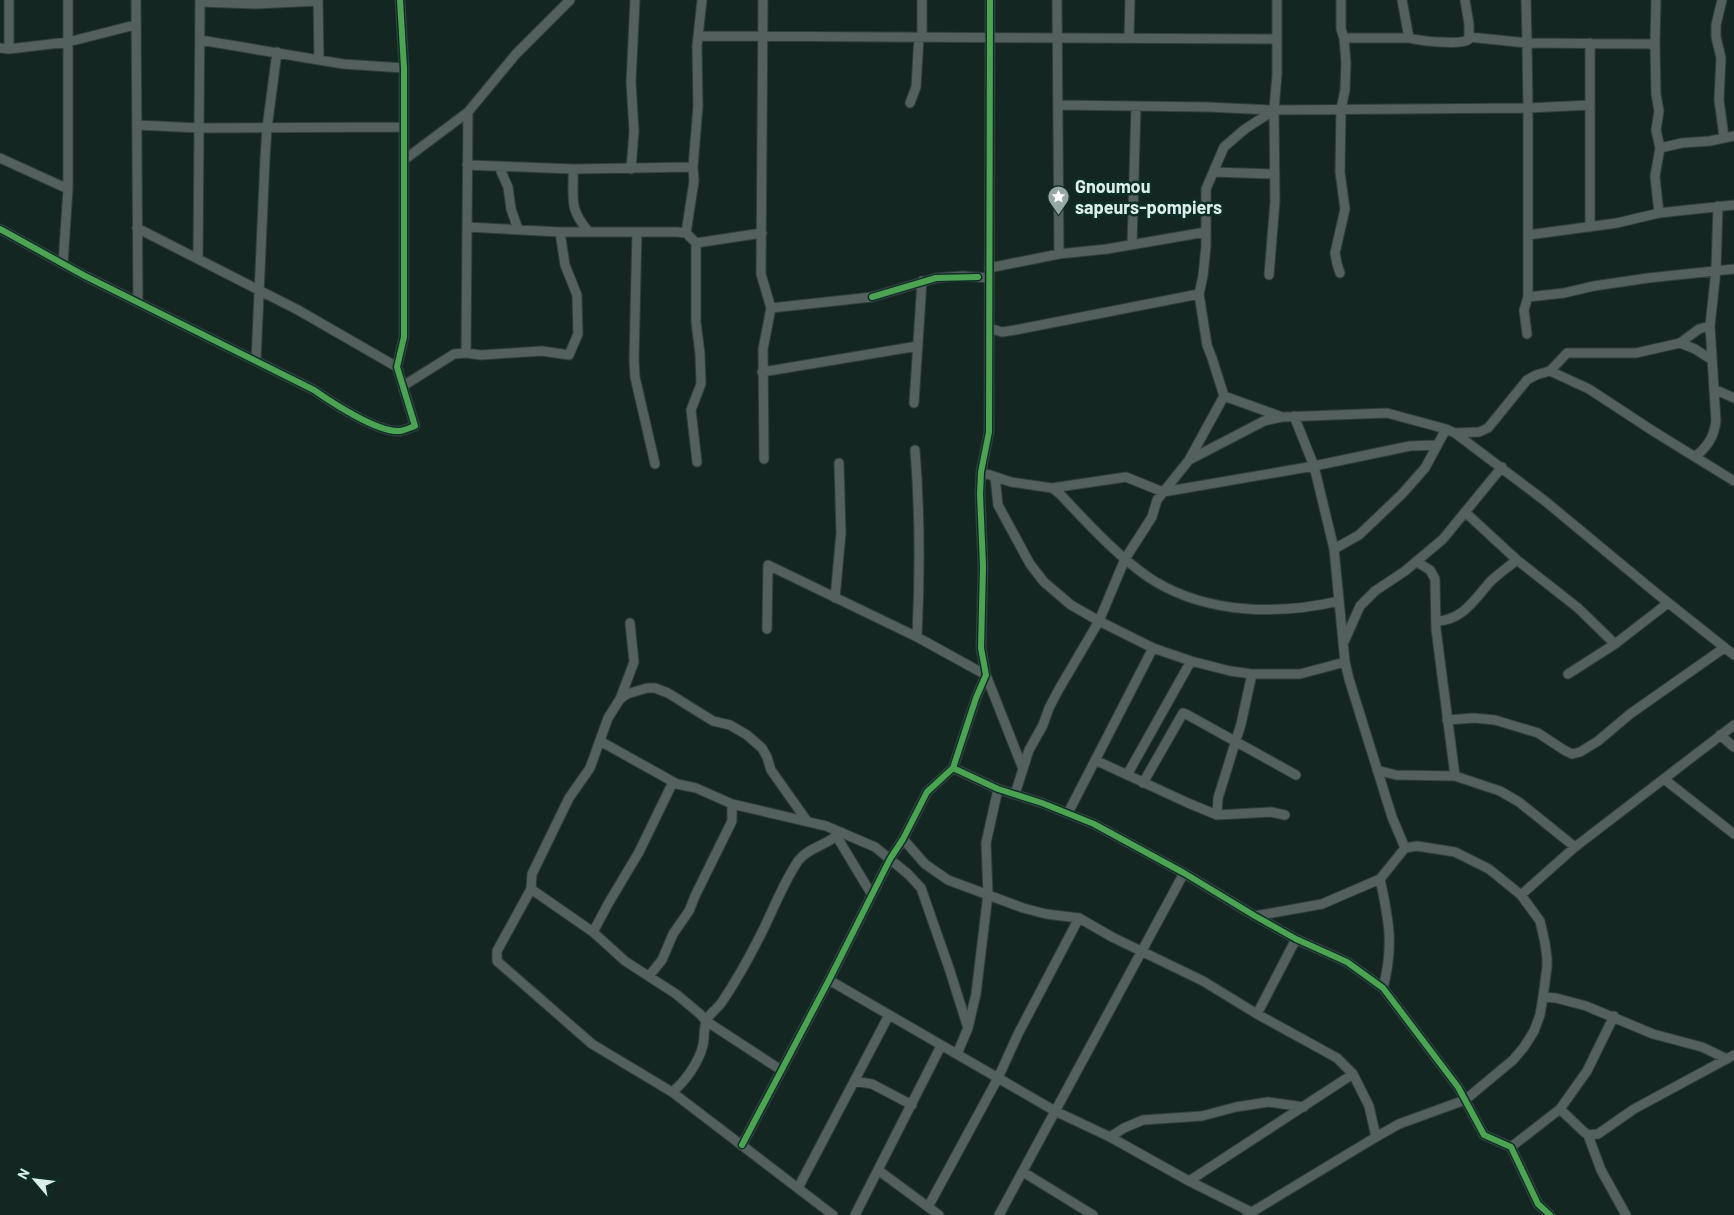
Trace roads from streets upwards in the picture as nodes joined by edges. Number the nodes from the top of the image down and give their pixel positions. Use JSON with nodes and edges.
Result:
{"nodes":[{"id":1,"x":9,"y":0,"type":"edge"},
{"id":2,"x":68,"y":0,"type":"edge"},
{"id":3,"x":136,"y":0,"type":"edge"},
{"id":4,"x":400,"y":0,"type":"edge"},
{"id":5,"x":570,"y":0,"type":"edge"},
{"id":6,"x":635,"y":0,"type":"edge"},
{"id":7,"x":702,"y":0,"type":"edge"},
{"id":8,"x":763,"y":0,"type":"edge"},
{"id":9,"x":922,"y":0,"type":"edge"},
{"id":10,"x":990,"y":0,"type":"edge"},
{"id":11,"x":1057,"y":0,"type":"edge"},
{"id":12,"x":1130,"y":0,"type":"edge"},
{"id":13,"x":1277,"y":0,"type":"edge"},
{"id":14,"x":1341,"y":0,"type":"edge"},
{"id":15,"x":1402,"y":0,"type":"edge"},
{"id":16,"x":1465,"y":0,"type":"edge"},
{"id":17,"x":1526,"y":0,"type":"edge"},
{"id":18,"x":1656,"y":0,"type":"edge"},
{"id":19,"x":1722,"y":0,"type":"edge"},
{"id":20,"x":200,"y":1,"type":"edge"},
{"id":21,"x":318,"y":1,"type":"edge"},
{"id":22,"x":135,"y":25,"type":"junction"},
{"id":23,"x":698,"y":36,"type":"junction"},
{"id":24,"x":1469,"y":36,"type":"junction"},
{"id":25,"x":763,"y":37,"type":"junction"},
{"id":26,"x":921,"y":37,"type":"junction"},
{"id":27,"x":990,"y":38,"type":"junction"},
{"id":28,"x":1057,"y":38,"type":"junction"},
{"id":29,"x":1129,"y":38,"type":"junction"},
{"id":30,"x":1344,"y":38,"type":"junction"},
{"id":31,"x":1409,"y":38,"type":"junction"},
{"id":32,"x":1276,"y":39,"type":"junction"},
{"id":33,"x":200,"y":40,"type":"junction"},
{"id":34,"x":68,"y":42,"type":"junction"},
{"id":35,"x":1527,"y":43,"type":"junction"},
{"id":36,"x":1590,"y":43,"type":"junction"},
{"id":37,"x":1656,"y":44,"type":"junction"},
{"id":38,"x":4,"y":48,"type":"edge"},
{"id":39,"x":278,"y":52,"type":"junction"},
{"id":40,"x":319,"y":60,"type":"junction"},
{"id":41,"x":404,"y":68,"type":"junction"},
{"id":42,"x":910,"y":103,"type":"dead end"},
{"id":43,"x":1058,"y":104,"type":"junction"},
{"id":44,"x":1590,"y":105,"type":"junction"},
{"id":45,"x":1136,"y":106,"type":"junction"},
{"id":46,"x":1528,"y":108,"type":"junction"},
{"id":47,"x":1342,"y":109,"type":"junction"},
{"id":48,"x":1274,"y":110,"type":"junction"},
{"id":49,"x":468,"y":112,"type":"junction"},
{"id":50,"x":137,"y":125,"type":"junction"},
{"id":51,"x":404,"y":127,"type":"junction"},
{"id":52,"x":199,"y":128,"type":"junction"},
{"id":53,"x":267,"y":128,"type":"junction"},
{"id":54,"x":1734,"y":136,"type":"edge"},
{"id":55,"x":1724,"y":137,"type":"junction"},
{"id":56,"x":1660,"y":148,"type":"junction"},
{"id":57,"x":0,"y":158,"type":"edge"},
{"id":58,"x":404,"y":160,"type":"junction"},
{"id":59,"x":467,"y":165,"type":"junction"},
{"id":60,"x":500,"y":168,"type":"junction"},
{"id":61,"x":693,"y":168,"type":"junction"},
{"id":62,"x":573,"y":169,"type":"junction"},
{"id":63,"x":631,"y":169,"type":"junction"},
{"id":64,"x":1214,"y":172,"type":"junction"},
{"id":65,"x":1275,"y":174,"type":"junction"},
{"id":66,"x":68,"y":189,"type":"junction"},
{"id":67,"x":1734,"y":205,"type":"edge"},
{"id":68,"x":1718,"y":206,"type":"junction"},
{"id":69,"x":1660,"y":213,"type":"junction"},
{"id":70,"x":467,"y":227,"type":"junction"},
{"id":71,"x":0,"y":228,"type":"edge"},
{"id":72,"x":137,"y":228,"type":"junction"},
{"id":73,"x":518,"y":228,"type":"junction"},
{"id":74,"x":1590,"y":228,"type":"junction"},
{"id":75,"x":560,"y":232,"type":"junction"},
{"id":76,"x":589,"y":232,"type":"junction"},
{"id":77,"x":637,"y":232,"type":"junction"},
{"id":78,"x":1206,"y":232,"type":"junction"},
{"id":79,"x":686,"y":233,"type":"junction"},
{"id":80,"x":762,"y":233,"type":"junction"},
{"id":81,"x":1528,"y":235,"type":"junction"},
{"id":82,"x":696,"y":244,"type":"junction"},
{"id":83,"x":1132,"y":244,"type":"junction"},
{"id":84,"x":1059,"y":254,"type":"junction"},
{"id":85,"x":198,"y":259,"type":"junction"},
{"id":86,"x":63,"y":264,"type":"junction"},
{"id":87,"x":1734,"y":269,"type":"edge"},
{"id":88,"x":1716,"y":270,"type":"junction"},
{"id":89,"x":989,"y":273,"type":"junction"},
{"id":90,"x":1340,"y":273,"type":"dead end"},
{"id":91,"x":1269,"y":275,"type":"dead end"},
{"id":92,"x":922,"y":281,"type":"junction"},
{"id":93,"x":259,"y":291,"type":"junction"},
{"id":94,"x":1200,"y":294,"type":"junction"},
{"id":95,"x":1528,"y":297,"type":"junction"},
{"id":96,"x":138,"y":302,"type":"junction"},
{"id":97,"x":771,"y":308,"type":"junction"},
{"id":98,"x":1710,"y":326,"type":"junction"},
{"id":99,"x":989,"y":328,"type":"junction"},
{"id":100,"x":1527,"y":334,"type":"dead end"},
{"id":101,"x":1680,"y":344,"type":"junction"},
{"id":102,"x":918,"y":346,"type":"junction"},
{"id":103,"x":466,"y":353,"type":"junction"},
{"id":104,"x":1712,"y":360,"type":"junction"},
{"id":105,"x":256,"y":362,"type":"junction"},
{"id":106,"x":397,"y":367,"type":"junction"},
{"id":107,"x":762,"y":372,"type":"junction"},
{"id":108,"x":1550,"y":372,"type":"junction"},
{"id":109,"x":403,"y":386,"type":"junction"},
{"id":110,"x":1714,"y":389,"type":"junction"},
{"id":111,"x":1224,"y":396,"type":"junction"},
{"id":112,"x":1734,"y":398,"type":"edge"},
{"id":113,"x":914,"y":403,"type":"dead end"},
{"id":114,"x":1294,"y":416,"type":"junction"},
{"id":115,"x":1282,"y":417,"type":"junction"},
{"id":116,"x":1451,"y":431,"type":"junction"},
{"id":117,"x":1437,"y":445,"type":"junction"},
{"id":118,"x":915,"y":450,"type":"dead end"},
{"id":119,"x":1695,"y":457,"type":"junction"},
{"id":120,"x":764,"y":459,"type":"dead end"},
{"id":121,"x":1189,"y":460,"type":"junction"},
{"id":122,"x":697,"y":462,"type":"dead end"},
{"id":123,"x":839,"y":463,"type":"dead end"},
{"id":124,"x":655,"y":464,"type":"dead end"},
{"id":125,"x":1314,"y":466,"type":"junction"},
{"id":126,"x":1502,"y":467,"type":"junction"},
{"id":127,"x":981,"y":472,"type":"junction"},
{"id":128,"x":995,"y":477,"type":"junction"},
{"id":129,"x":1734,"y":481,"type":"edge"},
{"id":130,"x":1052,"y":488,"type":"junction"},
{"id":131,"x":1163,"y":492,"type":"junction"},
{"id":132,"x":1465,"y":512,"type":"junction"},
{"id":133,"x":1334,"y":550,"type":"junction"},
{"id":134,"x":1125,"y":559,"type":"junction"},
{"id":135,"x":1517,"y":560,"type":"junction"},
{"id":136,"x":1417,"y":562,"type":"junction"},
{"id":137,"x":835,"y":598,"type":"junction"},
{"id":138,"x":1339,"y":601,"type":"junction"},
{"id":139,"x":1668,"y":603,"type":"junction"},
{"id":140,"x":1099,"y":621,"type":"junction"},
{"id":141,"x":1436,"y":621,"type":"junction"},
{"id":142,"x":630,"y":623,"type":"dead end"},
{"id":143,"x":767,"y":629,"type":"dead end"},
{"id":144,"x":917,"y":638,"type":"junction"},
{"id":145,"x":1343,"y":643,"type":"junction"},
{"id":146,"x":1615,"y":644,"type":"junction"},
{"id":147,"x":1153,"y":648,"type":"junction"},
{"id":148,"x":1724,"y":648,"type":"junction"},
{"id":149,"x":1734,"y":655,"type":"edge"},
{"id":150,"x":1191,"y":661,"type":"junction"},
{"id":151,"x":1345,"y":662,"type":"junction"},
{"id":152,"x":1252,"y":674,"type":"junction"},
{"id":153,"x":1568,"y":674,"type":"dead end"},
{"id":154,"x":986,"y":675,"type":"junction"},
{"id":155,"x":620,"y":699,"type":"junction"},
{"id":156,"x":1447,"y":720,"type":"junction"},
{"id":157,"x":1734,"y":724,"type":"edge"},
{"id":158,"x":1720,"y":735,"type":"junction"},
{"id":159,"x":600,"y":741,"type":"junction"},
{"id":160,"x":1235,"y":741,"type":"junction"},
{"id":161,"x":1734,"y":747,"type":"edge"},
{"id":162,"x":1095,"y":760,"type":"junction"},
{"id":163,"x":953,"y":768,"type":"junction"},
{"id":164,"x":1023,"y":769,"type":"junction"},
{"id":165,"x":1377,"y":770,"type":"junction"},
{"id":166,"x":1128,"y":775,"type":"junction"},
{"id":167,"x":1296,"y":775,"type":"dead end"},
{"id":168,"x":1455,"y":776,"type":"junction"},
{"id":169,"x":1664,"y":779,"type":"junction"},
{"id":170,"x":673,"y":782,"type":"junction"},
{"id":171,"x":1143,"y":783,"type":"junction"},
{"id":172,"x":998,"y":789,"type":"junction"},
{"id":173,"x":1015,"y":794,"type":"junction"},
{"id":174,"x":732,"y":804,"type":"junction"},
{"id":175,"x":1068,"y":813,"type":"junction"},
{"id":176,"x":1217,"y":815,"type":"junction"},
{"id":177,"x":1285,"y":815,"type":"dead end"},
{"id":178,"x":807,"y":821,"type":"junction"},
{"id":179,"x":1734,"y":834,"type":"edge"},
{"id":180,"x":839,"y":835,"type":"junction"},
{"id":181,"x":903,"y":839,"type":"junction"},
{"id":182,"x":1575,"y":847,"type":"junction"},
{"id":183,"x":1405,"y":848,"type":"junction"},
{"id":184,"x":890,"y":859,"type":"junction"},
{"id":185,"x":1184,"y":873,"type":"junction"},
{"id":186,"x":1380,"y":879,"type":"junction"},
{"id":187,"x":531,"y":889,"type":"junction"},
{"id":188,"x":988,"y":894,"type":"junction"},
{"id":189,"x":872,"y":895,"type":"junction"},
{"id":190,"x":1522,"y":895,"type":"junction"},
{"id":191,"x":1255,"y":916,"type":"junction"},
{"id":192,"x":1078,"y":918,"type":"junction"},
{"id":193,"x":593,"y":932,"type":"junction"},
{"id":194,"x":1296,"y":938,"type":"junction"},
{"id":195,"x":1142,"y":952,"type":"junction"},
{"id":196,"x":649,"y":976,"type":"junction"},
{"id":197,"x":829,"y":980,"type":"junction"},
{"id":198,"x":1383,"y":988,"type":"junction"},
{"id":199,"x":1543,"y":997,"type":"junction"},
{"id":200,"x":1256,"y":1014,"type":"junction"},
{"id":201,"x":889,"y":1015,"type":"junction"},
{"id":202,"x":1614,"y":1016,"type":"junction"},
{"id":203,"x":706,"y":1021,"type":"junction"},
{"id":204,"x":968,"y":1028,"type":"junction"},
{"id":205,"x":941,"y":1046,"type":"junction"},
{"id":206,"x":957,"y":1054,"type":"junction"},
{"id":207,"x":1731,"y":1057,"type":"edge"},
{"id":208,"x":781,"y":1070,"type":"junction"},
{"id":209,"x":1353,"y":1074,"type":"junction"},
{"id":210,"x":998,"y":1078,"type":"junction"},
{"id":211,"x":854,"y":1082,"type":"junction"},
{"id":212,"x":672,"y":1092,"type":"junction"},
{"id":213,"x":1465,"y":1100,"type":"junction"},
{"id":214,"x":912,"y":1105,"type":"junction"},
{"id":215,"x":1304,"y":1107,"type":"junction"},
{"id":216,"x":1560,"y":1109,"type":"junction"},
{"id":217,"x":1055,"y":1111,"type":"junction"},
{"id":218,"x":1588,"y":1135,"type":"junction"},
{"id":219,"x":1110,"y":1137,"type":"junction"},
{"id":220,"x":1376,"y":1137,"type":"junction"},
{"id":221,"x":742,"y":1145,"type":"junction"},
{"id":222,"x":1511,"y":1147,"type":"junction"},
{"id":223,"x":878,"y":1170,"type":"junction"},
{"id":224,"x":1023,"y":1172,"type":"junction"},
{"id":225,"x":1189,"y":1181,"type":"junction"},
{"id":226,"x":798,"y":1188,"type":"junction"},
{"id":227,"x":928,"y":1206,"type":"junction"},
{"id":228,"x":1081,"y":1212,"type":"edge"},
{"id":229,"x":1249,"y":1213,"type":"edge"},
{"id":230,"x":833,"y":1215,"type":"edge"},
{"id":231,"x":855,"y":1215,"type":"edge"},
{"id":232,"x":939,"y":1215,"type":"edge"},
{"id":233,"x":999,"y":1215,"type":"edge"},
{"id":234,"x":1093,"y":1215,"type":"edge"},
{"id":235,"x":1550,"y":1215,"type":"edge"},
{"id":236,"x":1626,"y":1215,"type":"edge"}],
"edges":[{"from":1,"to":38,"type":"street"},
{"from":2,"to":34,"type":"street"},
{"from":3,"to":22,"type":"street"},
{"from":4,"to":41,"type":"street"},
{"from":5,"to":49,"type":"street"},
{"from":6,"to":63,"type":"street"},
{"from":7,"to":23,"type":"street"},
{"from":8,"to":25,"type":"street"},
{"from":9,"to":26,"type":"street"},
{"from":10,"to":27,"type":"street"},
{"from":11,"to":28,"type":"street"},
{"from":12,"to":29,"type":"street"},
{"from":13,"to":32,"type":"street"},
{"from":14,"to":30,"type":"street"},
{"from":15,"to":31,"type":"street"},
{"from":16,"to":24,"type":"street"},
{"from":17,"to":35,"type":"street"},
{"from":18,"to":37,"type":"street"},
{"from":19,"to":55,"type":"street"},
{"from":20,"to":21,"type":"street"},
{"from":20,"to":33,"type":"street"},
{"from":21,"to":40,"type":"street"},
{"from":22,"to":34,"type":"street"},
{"from":22,"to":50,"type":"street"},
{"from":23,"to":25,"type":"street"},
{"from":23,"to":61,"type":"street"},
{"from":24,"to":31,"type":"street"},
{"from":24,"to":35,"type":"street"},
{"from":25,"to":26,"type":"street"},
{"from":25,"to":80,"type":"street"},
{"from":26,"to":27,"type":"street"},
{"from":26,"to":42,"type":"street"},
{"from":27,"to":28,"type":"street"},
{"from":27,"to":89,"type":"street"},
{"from":28,"to":29,"type":"street"},
{"from":28,"to":43,"type":"street"},
{"from":29,"to":32,"type":"street"},
{"from":30,"to":31,"type":"street"},
{"from":30,"to":47,"type":"street"},
{"from":32,"to":48,"type":"street"},
{"from":33,"to":39,"type":"street"},
{"from":33,"to":52,"type":"street"},
{"from":34,"to":38,"type":"street"},
{"from":34,"to":66,"type":"street"},
{"from":35,"to":36,"type":"street"},
{"from":35,"to":46,"type":"street"},
{"from":36,"to":37,"type":"street"},
{"from":36,"to":44,"type":"street"},
{"from":37,"to":56,"type":"street"},
{"from":39,"to":40,"type":"street"},
{"from":39,"to":53,"type":"street"},
{"from":40,"to":41,"type":"street"},
{"from":41,"to":51,"type":"street"},
{"from":43,"to":45,"type":"street"},
{"from":43,"to":84,"type":"street"},
{"from":44,"to":46,"type":"street"},
{"from":44,"to":74,"type":"street"},
{"from":45,"to":48,"type":"street"},
{"from":45,"to":83,"type":"street"},
{"from":46,"to":47,"type":"street"},
{"from":46,"to":81,"type":"street"},
{"from":47,"to":48,"type":"street"},
{"from":47,"to":90,"type":"street"},
{"from":48,"to":64,"type":"street"},
{"from":48,"to":65,"type":"street"},
{"from":49,"to":58,"type":"street"},
{"from":49,"to":59,"type":"street"},
{"from":50,"to":52,"type":"street"},
{"from":50,"to":72,"type":"street"},
{"from":51,"to":53,"type":"street"},
{"from":51,"to":58,"type":"street"},
{"from":52,"to":53,"type":"street"},
{"from":52,"to":85,"type":"street"},
{"from":53,"to":93,"type":"street"},
{"from":54,"to":55,"type":"street"},
{"from":55,"to":56,"type":"street"},
{"from":56,"to":69,"type":"street"},
{"from":57,"to":66,"type":"street"},
{"from":58,"to":106,"type":"street"},
{"from":59,"to":60,"type":"street"},
{"from":59,"to":70,"type":"street"},
{"from":60,"to":62,"type":"street"},
{"from":60,"to":73,"type":"street"},
{"from":61,"to":63,"type":"street"},
{"from":61,"to":79,"type":"street"},
{"from":62,"to":63,"type":"street"},
{"from":62,"to":76,"type":"street"},
{"from":64,"to":65,"type":"street"},
{"from":64,"to":78,"type":"street"},
{"from":65,"to":91,"type":"street"},
{"from":66,"to":86,"type":"street"},
{"from":67,"to":68,"type":"street"},
{"from":68,"to":69,"type":"street"},
{"from":68,"to":88,"type":"street"},
{"from":69,"to":74,"type":"street"},
{"from":70,"to":73,"type":"street"},
{"from":70,"to":103,"type":"street"},
{"from":71,"to":86,"type":"street"},
{"from":72,"to":85,"type":"street"},
{"from":72,"to":96,"type":"street"},
{"from":73,"to":75,"type":"street"},
{"from":74,"to":81,"type":"street"},
{"from":75,"to":76,"type":"street"},
{"from":75,"to":103,"type":"street"},
{"from":76,"to":77,"type":"street"},
{"from":77,"to":79,"type":"street"},
{"from":77,"to":124,"type":"street"},
{"from":78,"to":83,"type":"street"},
{"from":78,"to":94,"type":"street"},
{"from":79,"to":82,"type":"street"},
{"from":80,"to":82,"type":"street"},
{"from":80,"to":97,"type":"street"},
{"from":81,"to":95,"type":"street"},
{"from":82,"to":122,"type":"street"},
{"from":83,"to":84,"type":"street"},
{"from":84,"to":89,"type":"street"},
{"from":85,"to":93,"type":"street"},
{"from":86,"to":96,"type":"street"},
{"from":87,"to":88,"type":"street"},
{"from":88,"to":95,"type":"street"},
{"from":88,"to":98,"type":"street"},
{"from":89,"to":92,"type":"street"},
{"from":89,"to":99,"type":"street"},
{"from":92,"to":97,"type":"street"},
{"from":92,"to":102,"type":"street"},
{"from":93,"to":105,"type":"street"},
{"from":93,"to":106,"type":"street"},
{"from":94,"to":99,"type":"street"},
{"from":94,"to":111,"type":"street"},
{"from":95,"to":100,"type":"street"},
{"from":96,"to":105,"type":"street"},
{"from":97,"to":107,"type":"street"},
{"from":98,"to":101,"type":"street"},
{"from":98,"to":104,"type":"street"},
{"from":99,"to":127,"type":"street"},
{"from":101,"to":104,"type":"street"},
{"from":101,"to":108,"type":"street"},
{"from":102,"to":107,"type":"street"},
{"from":102,"to":113,"type":"street"},
{"from":103,"to":109,"type":"street"},
{"from":104,"to":110,"type":"street"},
{"from":105,"to":109,"type":"street"},
{"from":106,"to":109,"type":"street"},
{"from":107,"to":120,"type":"street"},
{"from":108,"to":116,"type":"street"},
{"from":108,"to":119,"type":"street"},
{"from":110,"to":112,"type":"street"},
{"from":110,"to":119,"type":"street"},
{"from":111,"to":115,"type":"street"},
{"from":111,"to":121,"type":"street"},
{"from":114,"to":115,"type":"street"},
{"from":114,"to":116,"type":"street"},
{"from":114,"to":125,"type":"street"},
{"from":115,"to":121,"type":"street"},
{"from":116,"to":117,"type":"street"},
{"from":116,"to":126,"type":"street"},
{"from":117,"to":125,"type":"street"},
{"from":117,"to":133,"type":"street"},
{"from":118,"to":144,"type":"street"},
{"from":119,"to":129,"type":"street"},
{"from":121,"to":131,"type":"street"},
{"from":123,"to":137,"type":"street"},
{"from":125,"to":131,"type":"street"},
{"from":125,"to":133,"type":"street"},
{"from":126,"to":132,"type":"street"},
{"from":126,"to":139,"type":"street"},
{"from":127,"to":128,"type":"street"},
{"from":127,"to":154,"type":"street"},
{"from":128,"to":130,"type":"street"},
{"from":128,"to":140,"type":"street"},
{"from":130,"to":131,"type":"street"},
{"from":130,"to":134,"type":"street"},
{"from":131,"to":134,"type":"street"},
{"from":132,"to":135,"type":"street"},
{"from":132,"to":136,"type":"street"},
{"from":133,"to":138,"type":"street"},
{"from":134,"to":138,"type":"street"},
{"from":134,"to":140,"type":"street"},
{"from":135,"to":141,"type":"street"},
{"from":135,"to":146,"type":"street"},
{"from":136,"to":141,"type":"street"},
{"from":136,"to":145,"type":"street"},
{"from":137,"to":143,"type":"street"},
{"from":137,"to":144,"type":"street"},
{"from":138,"to":145,"type":"street"},
{"from":139,"to":146,"type":"street"},
{"from":139,"to":148,"type":"street"},
{"from":140,"to":147,"type":"street"},
{"from":140,"to":164,"type":"street"},
{"from":141,"to":156,"type":"street"},
{"from":142,"to":155,"type":"street"},
{"from":144,"to":154,"type":"street"},
{"from":145,"to":151,"type":"street"},
{"from":146,"to":153,"type":"street"},
{"from":147,"to":150,"type":"street"},
{"from":147,"to":162,"type":"street"},
{"from":148,"to":149,"type":"street"},
{"from":148,"to":156,"type":"street"},
{"from":150,"to":152,"type":"street"},
{"from":150,"to":166,"type":"street"},
{"from":151,"to":152,"type":"street"},
{"from":151,"to":165,"type":"street"},
{"from":152,"to":160,"type":"street"},
{"from":154,"to":163,"type":"street"},
{"from":154,"to":164,"type":"street"},
{"from":155,"to":159,"type":"street"},
{"from":155,"to":178,"type":"street"},
{"from":156,"to":168,"type":"street"},
{"from":157,"to":158,"type":"street"},
{"from":158,"to":161,"type":"street"},
{"from":158,"to":169,"type":"street"},
{"from":159,"to":170,"type":"street"},
{"from":159,"to":187,"type":"street"},
{"from":160,"to":167,"type":"street"},
{"from":160,"to":171,"type":"street"},
{"from":160,"to":176,"type":"street"},
{"from":162,"to":166,"type":"street"},
{"from":162,"to":175,"type":"street"},
{"from":163,"to":172,"type":"street"},
{"from":163,"to":181,"type":"street"},
{"from":164,"to":173,"type":"street"},
{"from":165,"to":168,"type":"street"},
{"from":165,"to":183,"type":"street"},
{"from":166,"to":171,"type":"street"},
{"from":168,"to":182,"type":"street"},
{"from":169,"to":179,"type":"street"},
{"from":169,"to":182,"type":"street"},
{"from":170,"to":174,"type":"street"},
{"from":170,"to":193,"type":"street"},
{"from":171,"to":176,"type":"street"},
{"from":172,"to":173,"type":"street"},
{"from":172,"to":188,"type":"street"},
{"from":173,"to":175,"type":"street"},
{"from":174,"to":178,"type":"street"},
{"from":174,"to":196,"type":"street"},
{"from":175,"to":185,"type":"street"},
{"from":176,"to":177,"type":"street"},
{"from":178,"to":180,"type":"street"},
{"from":180,"to":184,"type":"street"},
{"from":180,"to":189,"type":"street"},
{"from":180,"to":203,"type":"street"},
{"from":181,"to":184,"type":"street"},
{"from":181,"to":188,"type":"street"},
{"from":182,"to":190,"type":"street"},
{"from":183,"to":186,"type":"street"},
{"from":183,"to":190,"type":"street"},
{"from":184,"to":189,"type":"street"},
{"from":184,"to":204,"type":"street"},
{"from":185,"to":191,"type":"street"},
{"from":185,"to":195,"type":"street"},
{"from":186,"to":191,"type":"street"},
{"from":186,"to":198,"type":"street"},
{"from":187,"to":193,"type":"street"},
{"from":187,"to":212,"type":"street"},
{"from":188,"to":192,"type":"street"},
{"from":188,"to":204,"type":"street"},
{"from":189,"to":197,"type":"street"},
{"from":190,"to":199,"type":"street"},
{"from":191,"to":194,"type":"street"},
{"from":192,"to":195,"type":"street"},
{"from":192,"to":210,"type":"street"},
{"from":193,"to":196,"type":"street"},
{"from":194,"to":198,"type":"street"},
{"from":194,"to":200,"type":"street"},
{"from":195,"to":200,"type":"street"},
{"from":195,"to":217,"type":"street"},
{"from":196,"to":203,"type":"street"},
{"from":197,"to":201,"type":"street"},
{"from":197,"to":208,"type":"street"},
{"from":198,"to":213,"type":"street"},
{"from":199,"to":202,"type":"street"},
{"from":199,"to":213,"type":"street"},
{"from":200,"to":209,"type":"street"},
{"from":201,"to":205,"type":"street"},
{"from":201,"to":211,"type":"street"},
{"from":202,"to":207,"type":"street"},
{"from":202,"to":216,"type":"street"},
{"from":203,"to":208,"type":"street"},
{"from":203,"to":212,"type":"street"},
{"from":204,"to":206,"type":"street"},
{"from":205,"to":206,"type":"street"},
{"from":205,"to":214,"type":"street"},
{"from":206,"to":210,"type":"street"},
{"from":207,"to":218,"type":"street"},
{"from":208,"to":221,"type":"street"},
{"from":209,"to":215,"type":"street"},
{"from":209,"to":220,"type":"street"},
{"from":210,"to":217,"type":"street"},
{"from":210,"to":227,"type":"street"},
{"from":211,"to":214,"type":"street"},
{"from":211,"to":226,"type":"street"},
{"from":212,"to":221,"type":"street"},
{"from":213,"to":220,"type":"street"},
{"from":213,"to":222,"type":"street"},
{"from":214,"to":223,"type":"street"},
{"from":215,"to":219,"type":"street"},
{"from":215,"to":225,"type":"street"},
{"from":216,"to":218,"type":"street"},
{"from":216,"to":222,"type":"street"},
{"from":217,"to":219,"type":"street"},
{"from":217,"to":224,"type":"street"},
{"from":218,"to":236,"type":"street"},
{"from":219,"to":225,"type":"street"},
{"from":220,"to":229,"type":"street"},
{"from":221,"to":226,"type":"street"},
{"from":222,"to":235,"type":"street"},
{"from":223,"to":227,"type":"street"},
{"from":223,"to":231,"type":"street"},
{"from":224,"to":228,"type":"street"},
{"from":224,"to":233,"type":"street"},
{"from":225,"to":229,"type":"street"},
{"from":226,"to":230,"type":"street"},
{"from":227,"to":232,"type":"street"},
{"from":228,"to":234,"type":"street"}]}
